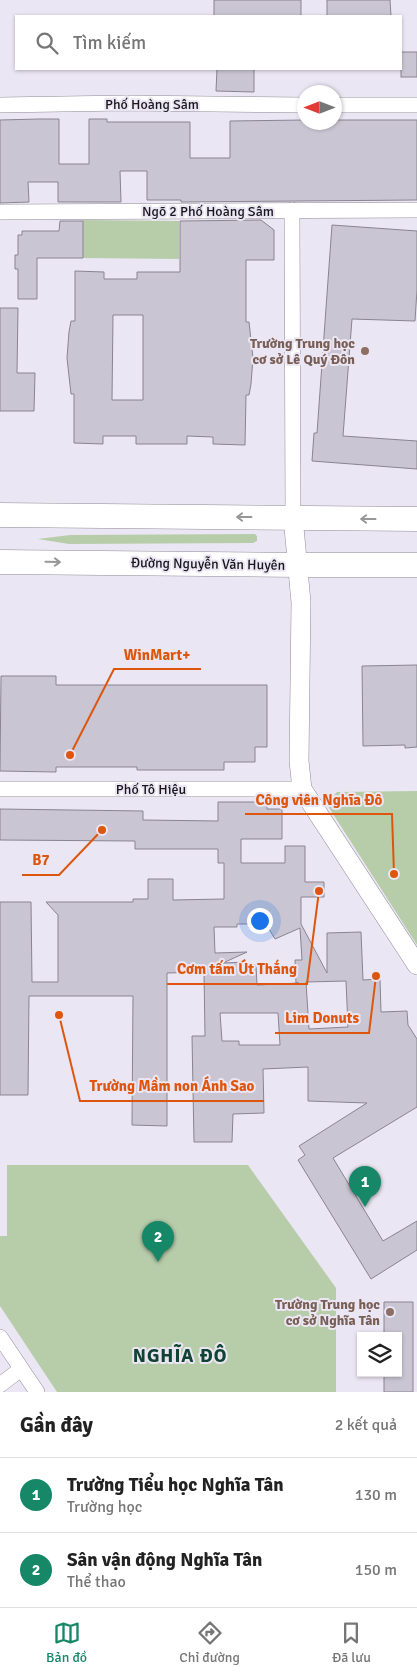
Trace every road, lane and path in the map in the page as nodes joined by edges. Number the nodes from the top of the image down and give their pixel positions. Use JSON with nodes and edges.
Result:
{"nodes":[{"id":1,"x":0,"y":105,"type":"edge"},
{"id":2,"x":297,"y":105,"type":"edge"},
{"id":3,"x":342,"y":105,"type":"edge"},
{"id":4,"x":417,"y":105,"type":"edge"},
{"id":5,"x":292,"y":210,"type":"junction"},
{"id":6,"x":417,"y":210,"type":"edge"},
{"id":7,"x":0,"y":212,"type":"edge"},
{"id":8,"x":0,"y":515,"type":"edge"},
{"id":9,"x":293,"y":517,"type":"junction"},
{"id":10,"x":417,"y":519,"type":"edge"},
{"id":11,"x":1,"y":562,"type":"edge"},
{"id":12,"x":417,"y":565,"type":"edge"},
{"id":13,"x":298,"y":566,"type":"junction"},
{"id":14,"x":0,"y":789,"type":"edge"},
{"id":15,"x":302,"y":789,"type":"junction"},
{"id":16,"x":417,"y":965,"type":"edge"},
{"id":17,"x":0,"y":1337,"type":"edge"},
{"id":18,"x":22,"y":1369,"type":"junction"},
{"id":19,"x":0,"y":1385,"type":"edge"},
{"id":20,"x":38,"y":1392,"type":"edge"}],
"edges":[{"from":1,"to":2,"type":"street","name":"Phố Hoàng Sâm"},
{"from":3,"to":4,"type":"street"},
{"from":5,"to":6,"type":"street","name":"Ngõ 2 Phố Hoàng Sâm"},
{"from":5,"to":7,"type":"street","name":"Ngõ 2 Phố Hoàng Sâm"},
{"from":5,"to":9,"type":"street"},
{"from":9,"to":8,"type":"main road","one_way":true},
{"from":10,"to":9,"type":"main road","one_way":true},
{"from":9,"to":13,"type":"street"},
{"from":11,"to":13,"type":"main road","name":"Đường Nguyễn Văn Huyên","one_way":true},
{"from":12,"to":13,"type":"main road","name":"Đường Nguyễn Văn Huyên"},
{"from":13,"to":15,"type":"street"},
{"from":14,"to":15,"type":"street","name":"Phố Tô Hiệu"},
{"from":15,"to":16,"type":"street"},
{"from":17,"to":18,"type":"street"},
{"from":18,"to":19,"type":"street"},
{"from":18,"to":20,"type":"street"}]}
